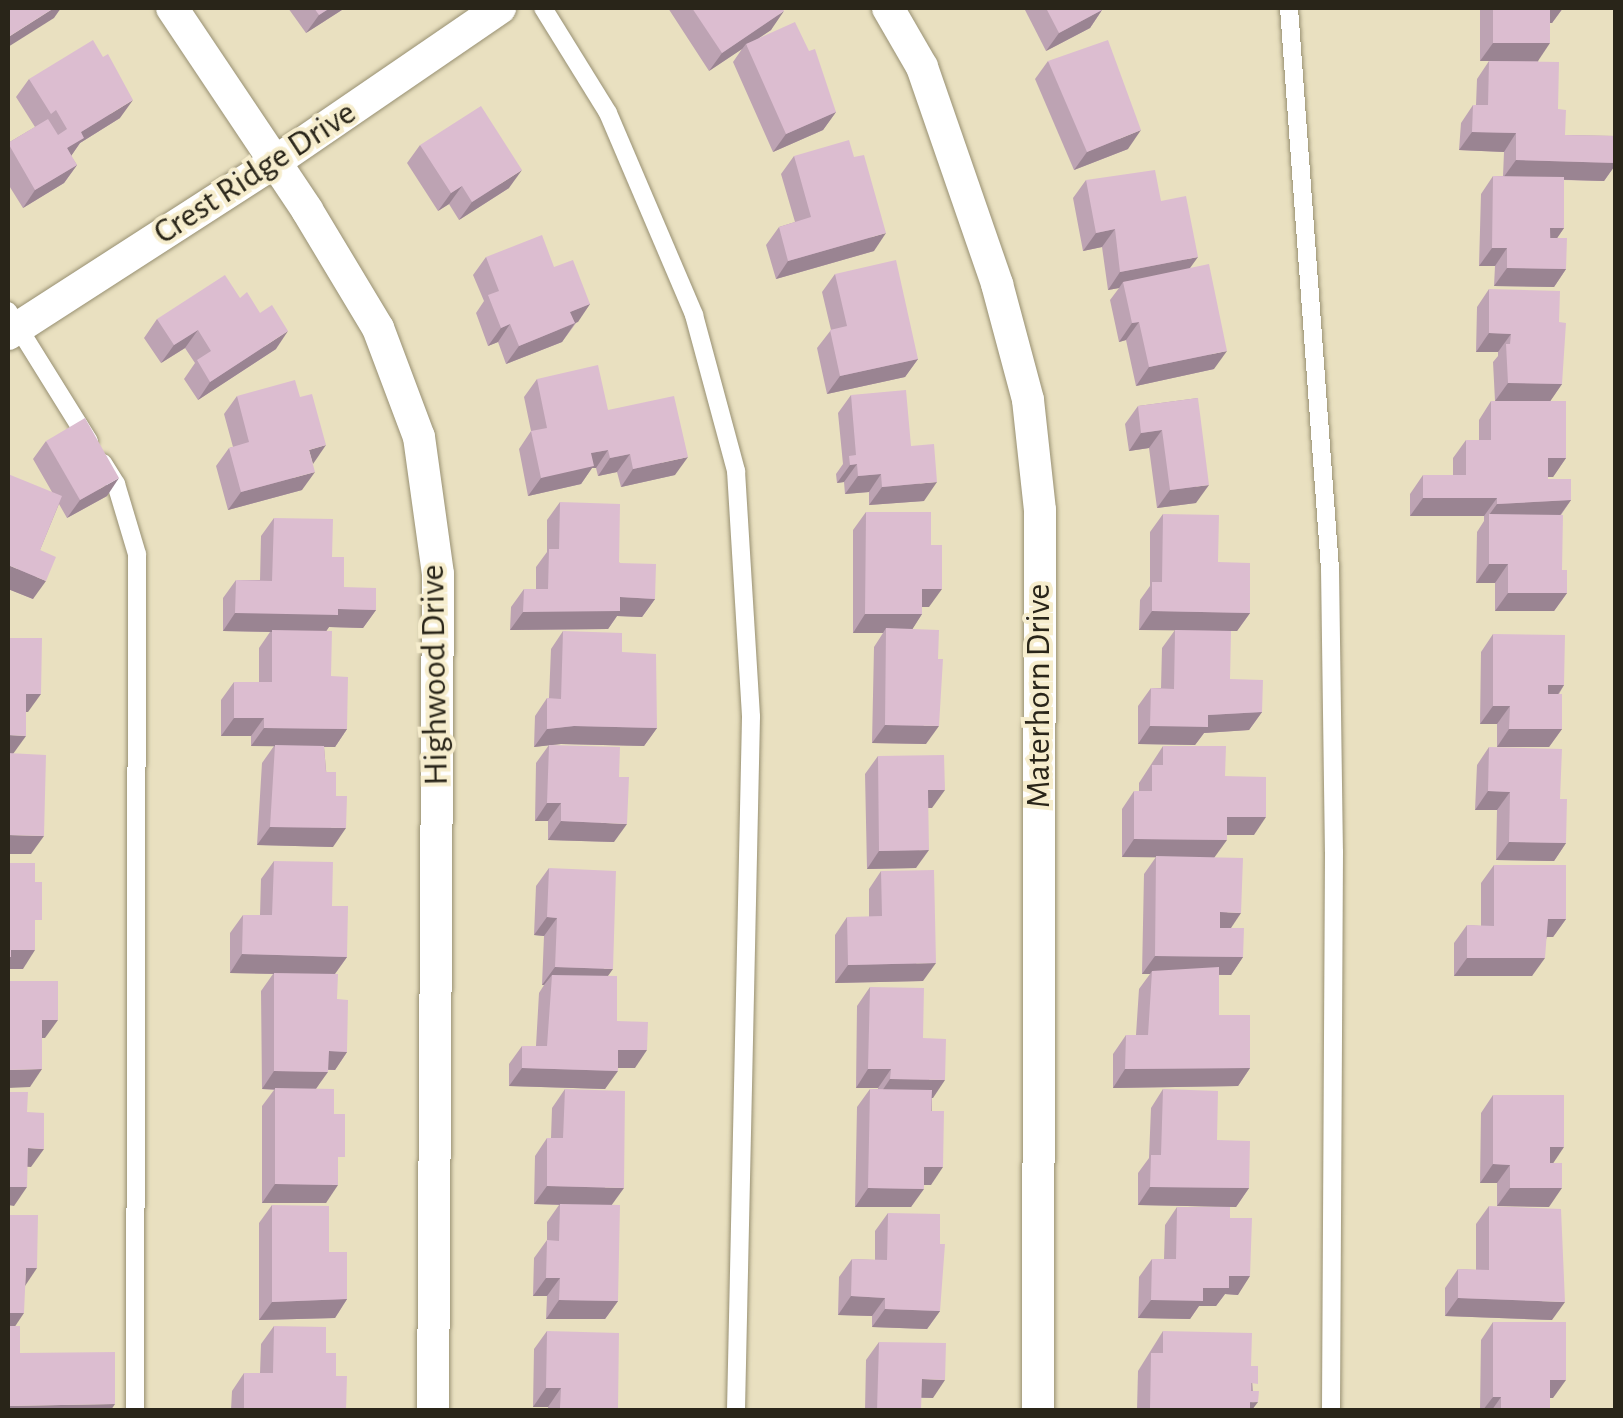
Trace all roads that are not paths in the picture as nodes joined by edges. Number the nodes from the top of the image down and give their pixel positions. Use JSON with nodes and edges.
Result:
{"nodes":[{"id":1,"x":172,"y":8,"type":"edge"},
{"id":2,"x":500,"y":8,"type":"edge"},
{"id":3,"x":543,"y":8,"type":"edge"},
{"id":4,"x":888,"y":8,"type":"edge"},
{"id":5,"x":1289,"y":8,"type":"edge"},
{"id":6,"x":275,"y":162,"type":"junction"},
{"id":7,"x":11,"y":324,"type":"edge"},
{"id":8,"x":135,"y":1410,"type":"edge"},
{"id":9,"x":433,"y":1410,"type":"edge"},
{"id":10,"x":736,"y":1410,"type":"edge"},
{"id":11,"x":1038,"y":1410,"type":"edge"},
{"id":12,"x":1331,"y":1410,"type":"edge"}],
"edges":[{"from":1,"to":6,"type":"street","name":"Highwood Drive"},
{"from":2,"to":6,"type":"street","name":"Crest Ridge Drive"},
{"from":3,"to":10,"type":"lane"},
{"from":4,"to":11,"type":"street","name":"Materhorn Drive"},
{"from":5,"to":12,"type":"lane"},
{"from":6,"to":7,"type":"street","name":"Crest Ridge Drive"},
{"from":6,"to":9,"type":"street","name":"Highwood Drive"},
{"from":7,"to":8,"type":"lane"}]}
